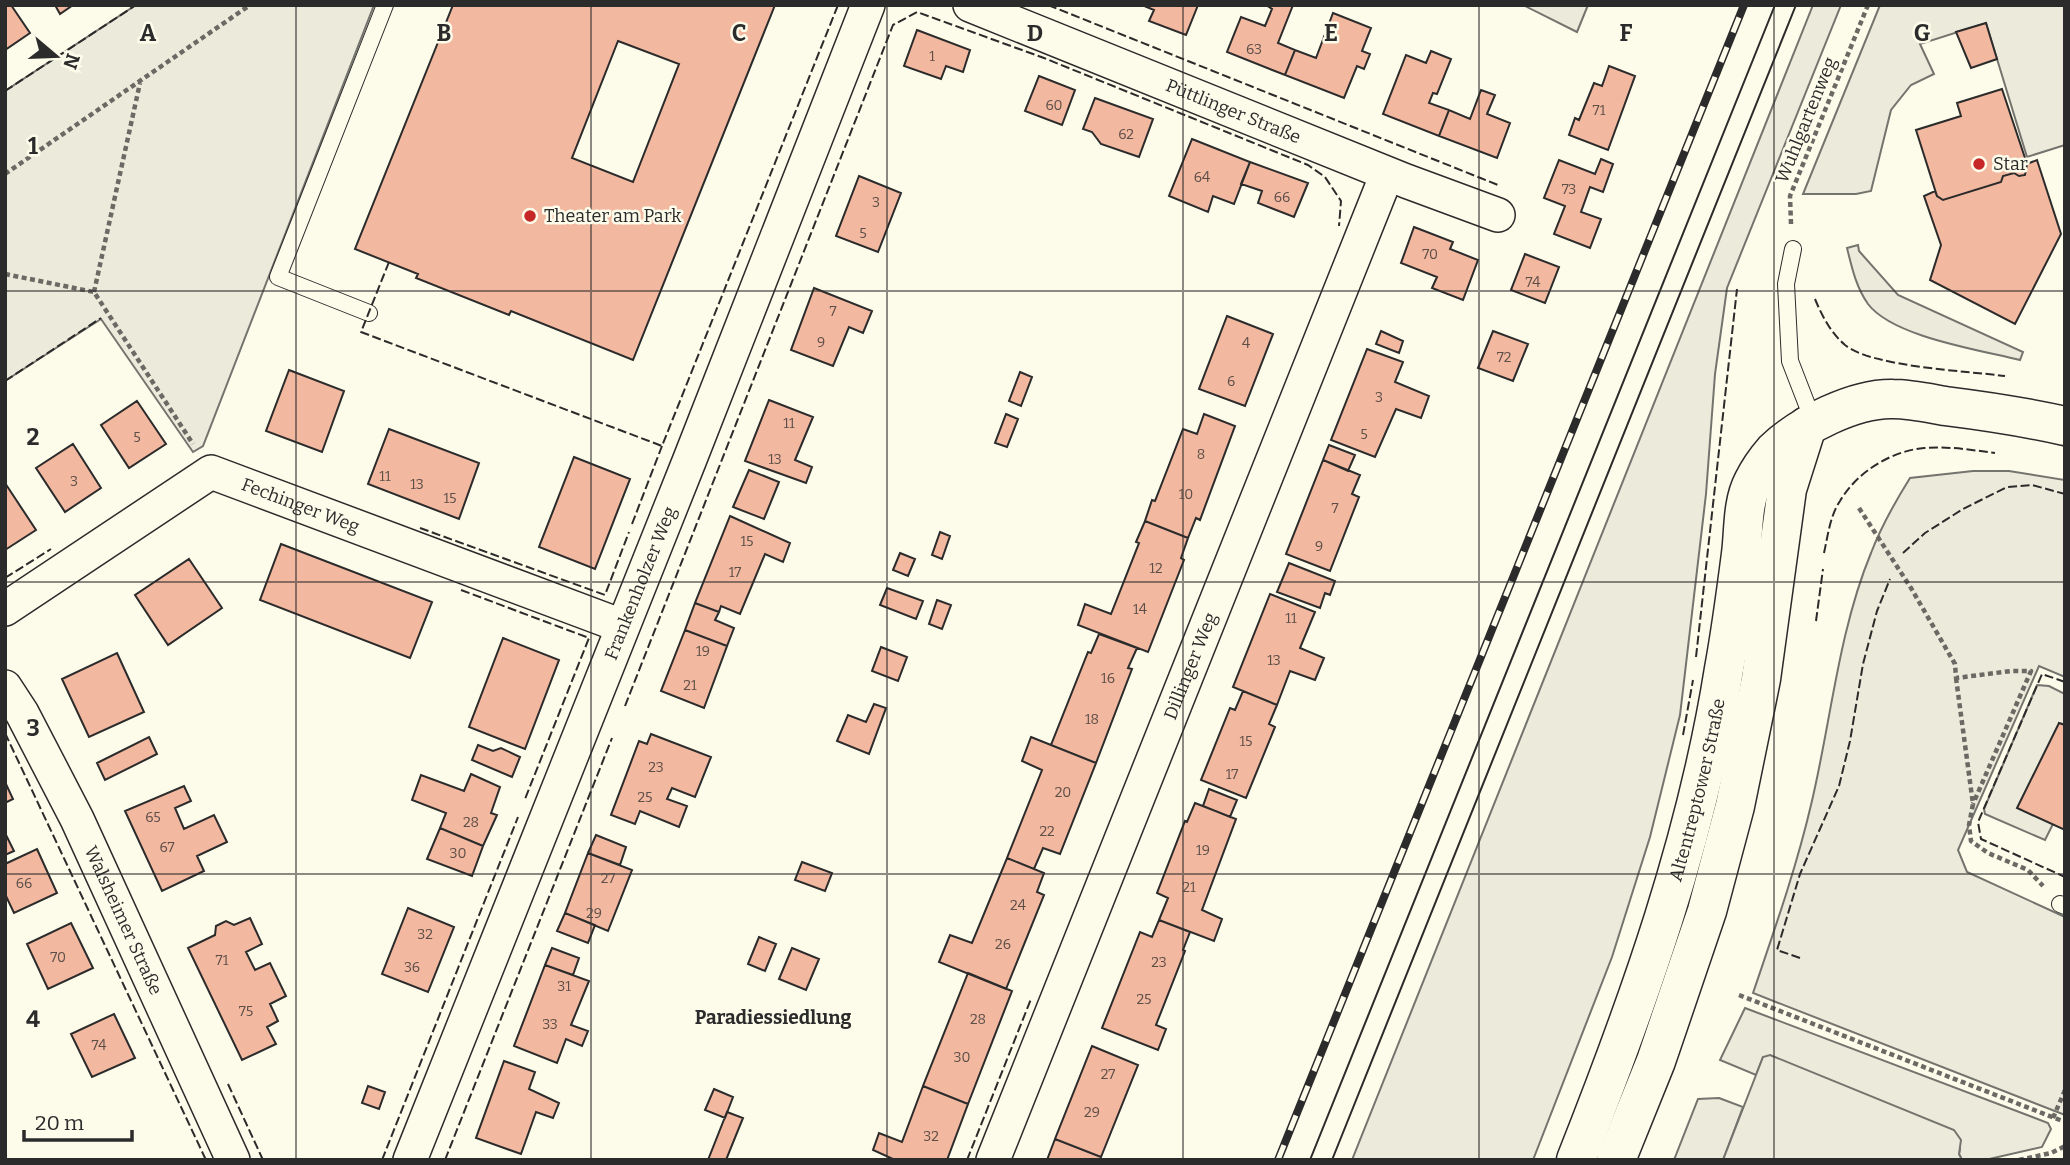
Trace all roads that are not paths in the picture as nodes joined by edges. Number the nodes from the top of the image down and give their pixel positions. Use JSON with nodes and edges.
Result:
{"nodes":[{"id":1,"x":385,"y":5,"type":"edge"},
{"id":2,"x":868,"y":5,"type":"edge"},
{"id":3,"x":970,"y":5,"type":"edge"},
{"id":4,"x":1387,"y":174,"type":"junction"},
{"id":5,"x":1497,"y":215,"type":"dead end"},
{"id":6,"x":1793,"y":249,"type":"road end"},
{"id":7,"x":369,"y":313,"type":"dead end"},
{"id":8,"x":1810,"y":425,"type":"junction"},
{"id":9,"x":2065,"y":426,"type":"edge"},
{"id":10,"x":5,"y":609,"type":"edge"},
{"id":11,"x":622,"y":626,"type":"junction"},
{"id":12,"x":5,"y":687,"type":"edge"},
{"id":13,"x":233,"y":1160,"type":"edge"},
{"id":14,"x":410,"y":1160,"type":"edge"},
{"id":15,"x":993,"y":1160,"type":"edge"},
{"id":16,"x":1576,"y":1160,"type":"edge"},
{"id":17,"x":1616,"y":1160,"type":"edge"}],
"edges":[{"from":1,"to":7,"type":"lane"},
{"from":2,"to":11,"type":"street","name":"Frankenholzer Weg"},
{"from":3,"to":4,"type":"street","name":"Püttlinger Straße"},
{"from":4,"to":5,"type":"street","name":"Püttlinger Straße"},
{"from":4,"to":15,"type":"street","name":"Dillinger Weg"},
{"from":6,"to":8,"type":"lane"},
{"from":8,"to":9,"type":"main road","name":"Altentreptower Straße"},
{"from":8,"to":16,"type":"main road","name":"Altentreptower Straße"},
{"from":8,"to":17,"type":"main road"},
{"from":10,"to":11,"type":"street","name":"Fechinger Weg"},
{"from":11,"to":14,"type":"street","name":"Frankenholzer Weg"},
{"from":12,"to":13,"type":"street","name":"Walsheimer Straße"}]}
